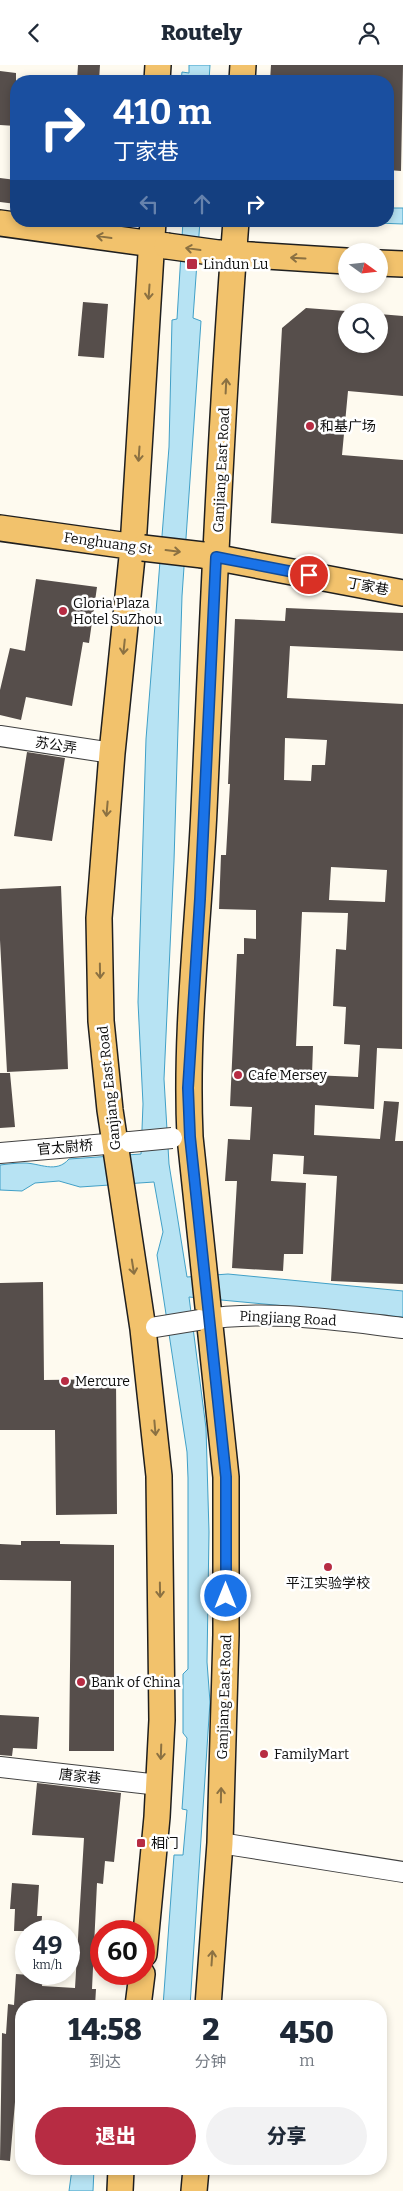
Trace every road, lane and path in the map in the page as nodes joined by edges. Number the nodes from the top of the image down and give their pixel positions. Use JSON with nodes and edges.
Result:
{"nodes":[{"id":1,"x":45,"y":227,"type":"edge"},
{"id":2,"x":234,"y":227,"type":"edge"},
{"id":3,"x":157,"y":237,"type":"edge"},
{"id":4,"x":226,"y":253,"type":"junction"},
{"id":5,"x":338,"y":260,"type":"edge"},
{"id":6,"x":388,"y":263,"type":"edge"},
{"id":7,"x":403,"y":264,"type":"edge"},
{"id":8,"x":0,"y":528,"type":"edge"},
{"id":9,"x":138,"y":547,"type":"junction"},
{"id":10,"x":209,"y":556,"type":"junction"},
{"id":11,"x":403,"y":593,"type":"edge"},
{"id":12,"x":0,"y":736,"type":"edge"},
{"id":13,"x":112,"y":753,"type":"junction"},
{"id":14,"x":181,"y":1138,"type":"junction"},
{"id":15,"x":120,"y":1146,"type":"junction"},
{"id":16,"x":0,"y":1153,"type":"edge"},
{"id":17,"x":206,"y":1315,"type":"junction"},
{"id":18,"x":150,"y":1328,"type":"junction"},
{"id":19,"x":403,"y":1328,"type":"edge"},
{"id":20,"x":0,"y":1767,"type":"edge"},
{"id":21,"x":159,"y":1785,"type":"junction"},
{"id":22,"x":220,"y":1843,"type":"junction"},
{"id":23,"x":403,"y":1873,"type":"edge"},
{"id":24,"x":147,"y":1920,"type":"edge"},
{"id":25,"x":141,"y":1985,"type":"edge"},
{"id":26,"x":139,"y":2000,"type":"edge"},
{"id":27,"x":208,"y":2000,"type":"edge"},
{"id":28,"x":120,"y":2175,"type":"edge"},
{"id":29,"x":195,"y":2175,"type":"edge"},
{"id":30,"x":120,"y":2191,"type":"edge"},
{"id":31,"x":194,"y":2191,"type":"edge"}],
"edges":[{"from":3,"to":1,"type":"main road","one_way":true},
{"from":2,"to":4,"type":"main road","name":"Ganjiang East Road"},
{"from":4,"to":3,"type":"main road","one_way":true,"bridge":true},
{"from":3,"to":9,"type":"main road","name":"Ganjiang East Road","one_way":true},
{"from":5,"to":4,"type":"main road","one_way":true},
{"from":10,"to":4,"type":"main road","name":"Ganjiang East Road","one_way":true},
{"from":6,"to":7,"type":"main road"},
{"from":8,"to":9,"type":"main road","name":"Fenghuang St"},
{"from":9,"to":10,"type":"main road","name":"Fenghuang St","one_way":true,"bridge":true},
{"from":9,"to":13,"type":"main road","name":"Ganjiang East Road","one_way":true},
{"from":10,"to":11,"type":"main road","name":"丁家巷"},
{"from":10,"to":14,"type":"main road","name":"Ganjiang East Road"},
{"from":12,"to":13,"type":"street","name":"苏公弄"},
{"from":13,"to":15,"type":"main road","name":"Ganjiang East Road","one_way":true},
{"from":14,"to":15,"type":"street","name":"官太尉桥","bridge":true},
{"from":14,"to":17,"type":"main road","name":"Ganjiang East Road"},
{"from":15,"to":16,"type":"street","name":"官太尉桥"},
{"from":15,"to":18,"type":"main road","name":"Ganjiang East Road","one_way":true},
{"from":17,"to":18,"type":"street","name":"Pingjiang Road","bridge":true},
{"from":17,"to":19,"type":"street","name":"Pingjiang Road"},
{"from":22,"to":17,"type":"main road","name":"Ganjiang East Road","one_way":true},
{"from":18,"to":21,"type":"main road","name":"Ganjiang East Road","one_way":true},
{"from":20,"to":21,"type":"street","name":"唐家巷"},
{"from":21,"to":24,"type":"main road","name":"Ganjiang East Road"},
{"from":22,"to":23,"type":"street"},
{"from":27,"to":22,"type":"main road","name":"Ganjiang East Road","one_way":true},
{"from":25,"to":26,"type":"main road"},
{"from":28,"to":30,"type":"main road"},
{"from":29,"to":31,"type":"main road"}]}
